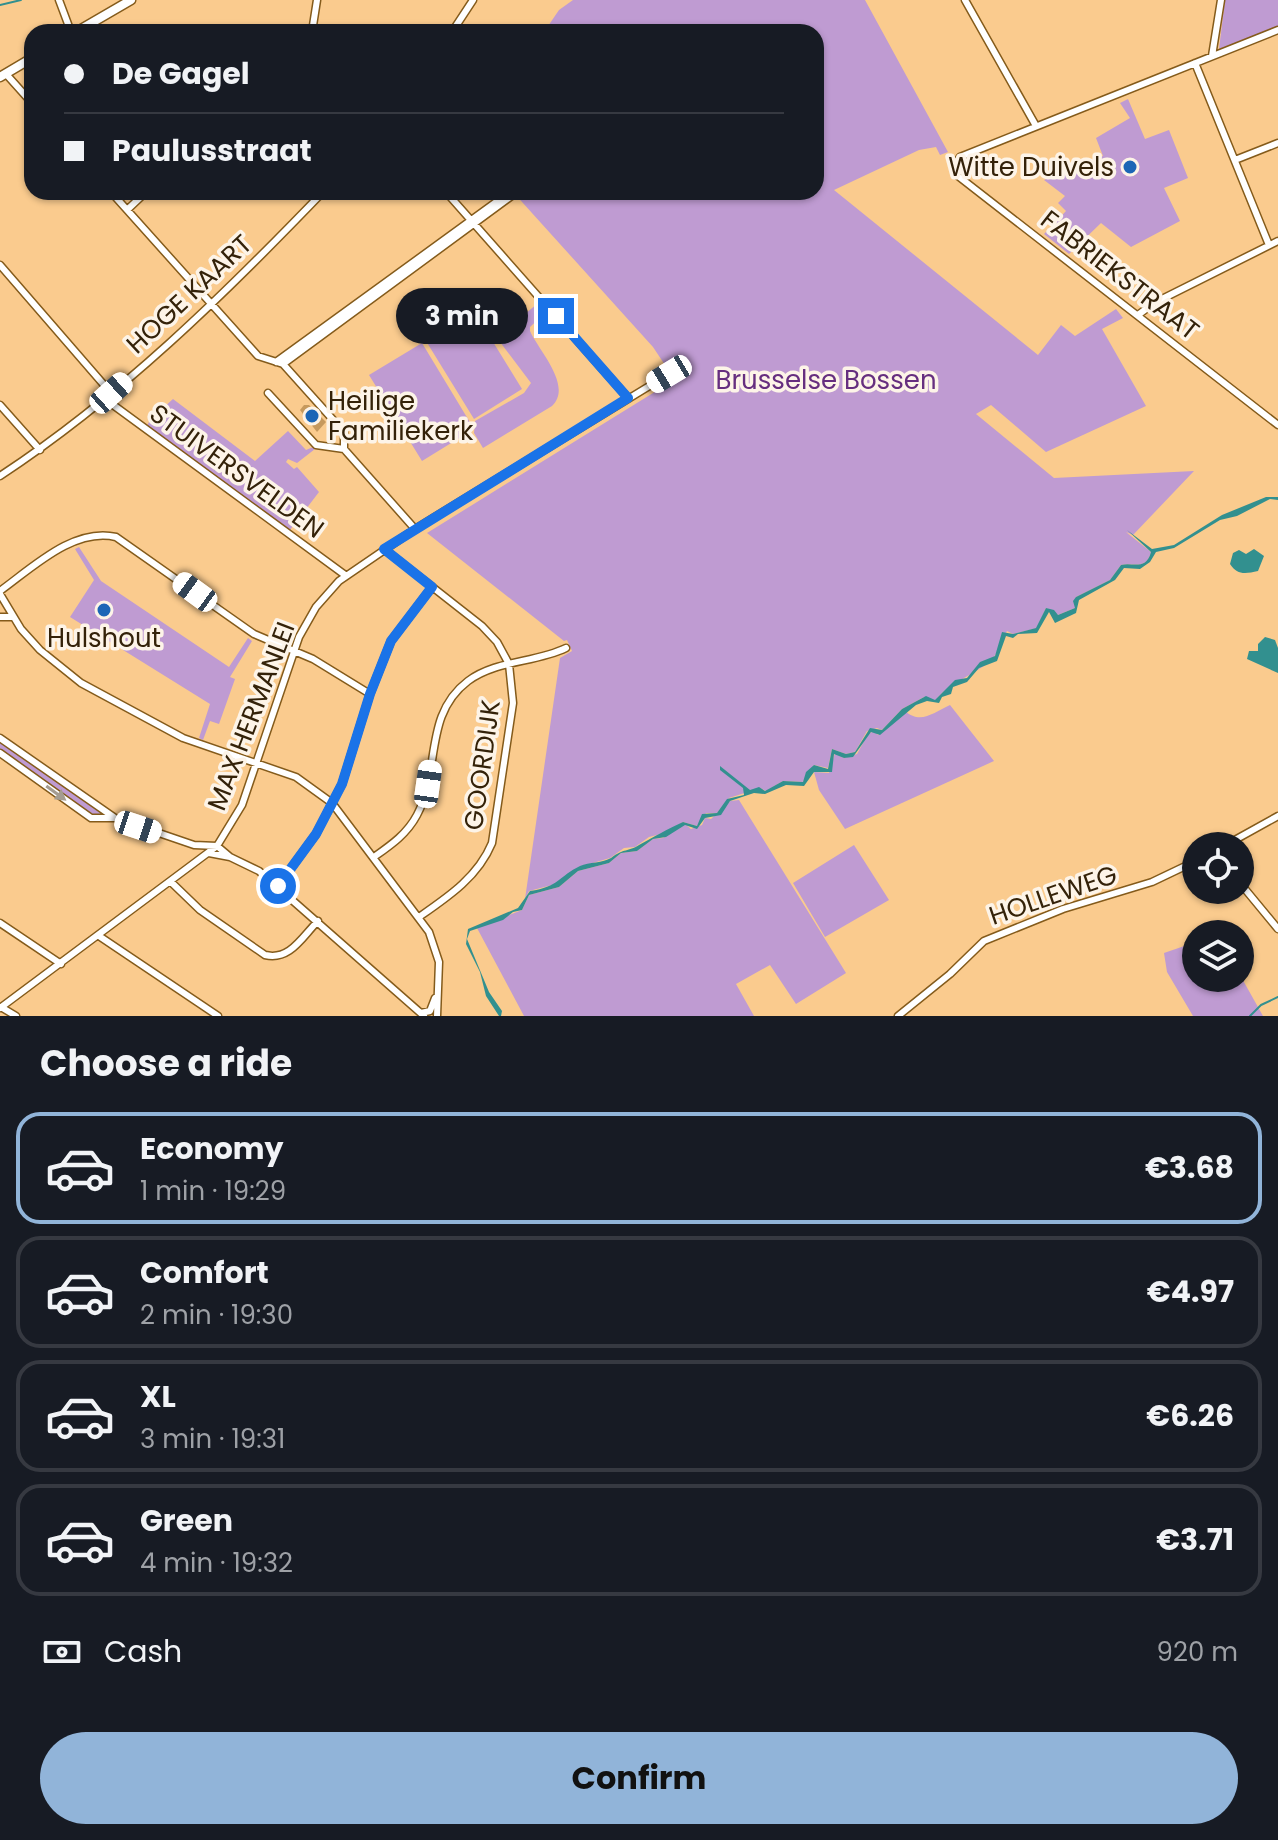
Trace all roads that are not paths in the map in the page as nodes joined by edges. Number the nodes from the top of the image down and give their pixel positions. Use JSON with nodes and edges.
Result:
{"nodes":[{"id":1,"x":59,"y":0,"type":"edge"},
{"id":2,"x":131,"y":0,"type":"edge"},
{"id":3,"x":317,"y":0,"type":"edge"},
{"id":4,"x":473,"y":0,"type":"edge"},
{"id":5,"x":965,"y":0,"type":"edge"},
{"id":6,"x":1221,"y":0,"type":"edge"},
{"id":7,"x":70,"y":24,"type":"edge"},
{"id":8,"x":88,"y":24,"type":"edge"},
{"id":9,"x":313,"y":24,"type":"edge"},
{"id":10,"x":457,"y":24,"type":"edge"},
{"id":11,"x":1278,"y":30,"type":"edge"},
{"id":12,"x":1212,"y":56,"type":"junction"},
{"id":13,"x":24,"y":63,"type":"edge"},
{"id":14,"x":1195,"y":63,"type":"junction"},
{"id":15,"x":3,"y":75,"type":"edge"},
{"id":16,"x":24,"y":95,"type":"edge"},
{"id":17,"x":1036,"y":126,"type":"junction"},
{"id":18,"x":1278,"y":143,"type":"edge"},
{"id":19,"x":1235,"y":160,"type":"junction"},
{"id":20,"x":118,"y":200,"type":"edge"},
{"id":21,"x":138,"y":200,"type":"edge"},
{"id":22,"x":315,"y":200,"type":"edge"},
{"id":23,"x":453,"y":200,"type":"edge"},
{"id":24,"x":500,"y":200,"type":"edge"},
{"id":25,"x":505,"y":200,"type":"edge"},
{"id":26,"x":127,"y":210,"type":"junction"},
{"id":27,"x":473,"y":222,"type":"junction"},
{"id":28,"x":1278,"y":241,"type":"edge"},
{"id":29,"x":1269,"y":245,"type":"junction"},
{"id":30,"x":0,"y":265,"type":"edge"},
{"id":31,"x":210,"y":303,"type":"junction"},
{"id":32,"x":1138,"y":315,"type":"junction"},
{"id":33,"x":279,"y":363,"type":"junction"},
{"id":34,"x":669,"y":374,"type":"dead end"},
{"id":35,"x":111,"y":393,"type":"junction"},
{"id":36,"x":268,"y":393,"type":"dead end"},
{"id":37,"x":628,"y":398,"type":"junction"},
{"id":38,"x":105,"y":399,"type":"junction"},
{"id":39,"x":0,"y":405,"type":"edge"},
{"id":40,"x":1278,"y":425,"type":"edge"},
{"id":41,"x":344,"y":449,"type":"junction"},
{"id":42,"x":40,"y":450,"type":"junction"},
{"id":43,"x":0,"y":476,"type":"edge"},
{"id":44,"x":415,"y":529,"type":"junction"},
{"id":45,"x":384,"y":549,"type":"junction"},
{"id":46,"x":345,"y":575,"type":"junction"},
{"id":47,"x":432,"y":587,"type":"junction"},
{"id":48,"x":0,"y":592,"type":"edge"},
{"id":49,"x":0,"y":617,"type":"edge"},
{"id":50,"x":13,"y":617,"type":"junction"},
{"id":51,"x":566,"y":648,"type":"dead end"},
{"id":52,"x":293,"y":651,"type":"junction"},
{"id":53,"x":509,"y":664,"type":"junction"},
{"id":54,"x":370,"y":694,"type":"junction"},
{"id":55,"x":0,"y":738,"type":"edge"},
{"id":56,"x":0,"y":753,"type":"edge"},
{"id":57,"x":256,"y":763,"type":"junction"},
{"id":58,"x":332,"y":803,"type":"junction"},
{"id":59,"x":1278,"y":816,"type":"edge"},
{"id":60,"x":115,"y":818,"type":"junction"},
{"id":61,"x":1249,"y":832,"type":"edge"},
{"id":62,"x":194,"y":845,"type":"junction"},
{"id":63,"x":217,"y":846,"type":"junction"},
{"id":64,"x":207,"y":855,"type":"junction"},
{"id":65,"x":230,"y":857,"type":"junction"},
{"id":66,"x":374,"y":857,"type":"junction"},
{"id":67,"x":1182,"y":868,"type":"edge"},
{"id":68,"x":171,"y":882,"type":"junction"},
{"id":69,"x":278,"y":886,"type":"junction"},
{"id":70,"x":1254,"y":900,"type":"edge"},
{"id":71,"x":419,"y":917,"type":"junction"},
{"id":72,"x":318,"y":921,"type":"junction"},
{"id":73,"x":0,"y":923,"type":"edge"},
{"id":74,"x":1278,"y":929,"type":"edge"},
{"id":75,"x":99,"y":936,"type":"junction"},
{"id":76,"x":61,"y":964,"type":"junction"},
{"id":77,"x":439,"y":987,"type":"junction"},
{"id":78,"x":1,"y":1007,"type":"edge"},
{"id":79,"x":423,"y":1015,"type":"edge"},
{"id":80,"x":16,"y":1016,"type":"edge"},
{"id":81,"x":218,"y":1016,"type":"edge"},
{"id":82,"x":437,"y":1016,"type":"edge"},
{"id":83,"x":898,"y":1016,"type":"edge"}],
"edges":[{"from":1,"to":7,"type":"street"},
{"from":2,"to":8,"type":"street"},
{"from":3,"to":9,"type":"street"},
{"from":4,"to":10,"type":"street"},
{"from":5,"to":17,"type":"street"},
{"from":6,"to":12,"type":"street"},
{"from":11,"to":12,"type":"street"},
{"from":12,"to":14,"type":"street"},
{"from":13,"to":15,"type":"street"},
{"from":14,"to":17,"type":"street"},
{"from":14,"to":19,"type":"street"},
{"from":15,"to":16,"type":"street"},
{"from":17,"to":32,"type":"street","name":"FABRIEKSTRAAT"},
{"from":18,"to":19,"type":"street"},
{"from":19,"to":29,"type":"street"},
{"from":20,"to":26,"type":"street"},
{"from":21,"to":26,"type":"street"},
{"from":22,"to":31,"type":"street","name":"HOGE KAART"},
{"from":23,"to":27,"type":"street"},
{"from":24,"to":27,"type":"street"},
{"from":25,"to":27,"type":"street"},
{"from":26,"to":31,"type":"street"},
{"from":27,"to":33,"type":"street"},
{"from":27,"to":37,"type":"street"},
{"from":28,"to":29,"type":"street"},
{"from":29,"to":32,"type":"street"},
{"from":30,"to":35,"type":"street"},
{"from":31,"to":33,"type":"street"},
{"from":31,"to":35,"type":"street","name":"HOGE KAART"},
{"from":32,"to":40,"type":"street","name":"FABRIEKSTRAAT"},
{"from":33,"to":41,"type":"street"},
{"from":34,"to":37,"type":"street","name":"MAX HERMANLEI"},
{"from":35,"to":38,"type":"street","name":"HOGE KAART"},
{"from":36,"to":41,"type":"street"},
{"from":37,"to":44,"type":"street","name":"MAX HERMANLEI"},
{"from":38,"to":42,"type":"street","name":"HOGE KAART"},
{"from":38,"to":46,"type":"street","name":"STUIVERSVELDEN"},
{"from":39,"to":42,"type":"street"},
{"from":41,"to":44,"type":"street"},
{"from":42,"to":43,"type":"street","name":"HOGE KAART"},
{"from":44,"to":45,"type":"street","name":"MAX HERMANLEI"},
{"from":45,"to":46,"type":"street","name":"MAX HERMANLEI"},
{"from":45,"to":47,"type":"street","name":"GOORDIJK"},
{"from":46,"to":52,"type":"street","name":"MAX HERMANLEI"},
{"from":47,"to":53,"type":"street","name":"GOORDIJK"},
{"from":47,"to":54,"type":"street"},
{"from":48,"to":50,"type":"street"},
{"from":48,"to":52,"type":"street"},
{"from":49,"to":50,"type":"street"},
{"from":50,"to":57,"type":"street"},
{"from":51,"to":53,"type":"street"},
{"from":52,"to":54,"type":"street"},
{"from":52,"to":57,"type":"street","name":"MAX HERMANLEI"},
{"from":53,"to":66,"type":"street"},
{"from":53,"to":71,"type":"street","name":"GOORDIJK"},
{"from":54,"to":58,"type":"street"},
{"from":55,"to":60,"type":"street"},
{"from":56,"to":60,"type":"street","one_way":true},
{"from":57,"to":58,"type":"street"},
{"from":57,"to":63,"type":"street","name":"MAX HERMANLEI"},
{"from":58,"to":66,"type":"street"},
{"from":58,"to":69,"type":"street"},
{"from":59,"to":61,"type":"street"},
{"from":60,"to":62,"type":"street"},
{"from":62,"to":63,"type":"street"},
{"from":62,"to":64,"type":"street"},
{"from":63,"to":64,"type":"street","name":"MAX HERMANLEI"},
{"from":63,"to":65,"type":"street"},
{"from":64,"to":65,"type":"street"},
{"from":64,"to":68,"type":"street","name":"MAX HERMANLEI"},
{"from":65,"to":69,"type":"street"},
{"from":66,"to":71,"type":"street"},
{"from":67,"to":83,"type":"street","name":"HOLLEWEG"},
{"from":68,"to":72,"type":"street"},
{"from":68,"to":75,"type":"street","name":"MAX HERMANLEI"},
{"from":69,"to":72,"type":"street"},
{"from":70,"to":74,"type":"street"},
{"from":71,"to":77,"type":"street"},
{"from":72,"to":79,"type":"street"},
{"from":73,"to":76,"type":"street"},
{"from":75,"to":76,"type":"street","name":"MAX HERMANLEI"},
{"from":75,"to":81,"type":"street"},
{"from":76,"to":78,"type":"street","name":"MAX HERMANLEI"},
{"from":77,"to":79,"type":"street"},
{"from":77,"to":82,"type":"street"},
{"from":78,"to":80,"type":"street"}]}
